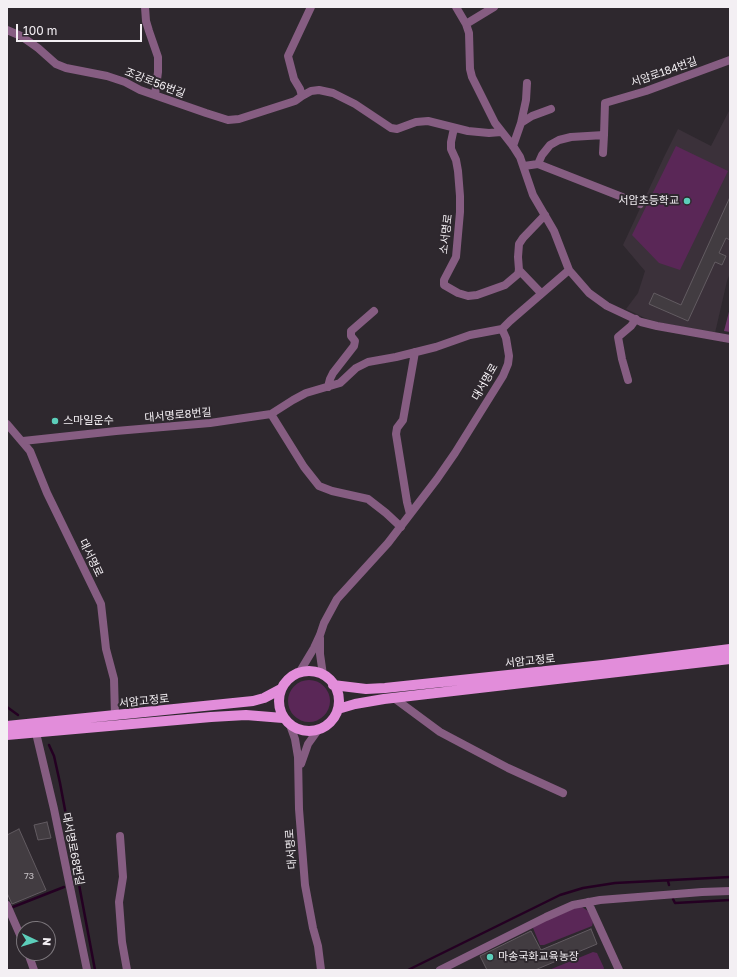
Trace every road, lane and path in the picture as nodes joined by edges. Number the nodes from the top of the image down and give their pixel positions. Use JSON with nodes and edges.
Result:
{"nodes":[{"id":1,"x":145,"y":7,"type":"edge"},
{"id":2,"x":311,"y":7,"type":"edge"},
{"id":3,"x":456,"y":7,"type":"edge"},
{"id":4,"x":494,"y":7,"type":"edge"},
{"id":5,"x":466,"y":24,"type":"junction"},
{"id":6,"x":7,"y":30,"type":"edge"},
{"id":7,"x":730,"y":60,"type":"edge"},
{"id":8,"x":527,"y":83,"type":"dead end"},
{"id":9,"x":155,"y":95,"type":"junction"},
{"id":10,"x":302,"y":96,"type":"junction"},
{"id":11,"x":551,"y":109,"type":"dead end"},
{"id":12,"x":521,"y":123,"type":"junction"},
{"id":13,"x":454,"y":128,"type":"junction"},
{"id":14,"x":501,"y":132,"type":"junction"},
{"id":15,"x":604,"y":136,"type":"junction"},
{"id":16,"x":513,"y":146,"type":"junction"},
{"id":17,"x":603,"y":153,"type":"dead end"},
{"id":18,"x":538,"y":164,"type":"junction"},
{"id":19,"x":524,"y":166,"type":"junction"},
{"id":20,"x":640,"y":204,"type":"dead end"},
{"id":21,"x":545,"y":215,"type":"junction"},
{"id":22,"x":519,"y":270,"type":"junction"},
{"id":23,"x":568,"y":270,"type":"junction"},
{"id":24,"x":541,"y":293,"type":"junction"},
{"id":25,"x":374,"y":311,"type":"dead end"},
{"id":26,"x":636,"y":319,"type":"junction"},
{"id":27,"x":502,"y":329,"type":"junction"},
{"id":28,"x":730,"y":339,"type":"edge"},
{"id":29,"x":414,"y":352,"type":"junction"},
{"id":30,"x":628,"y":380,"type":"dead end"},
{"id":31,"x":328,"y":387,"type":"junction"},
{"id":32,"x":271,"y":414,"type":"junction"},
{"id":33,"x":7,"y":424,"type":"edge"},
{"id":34,"x":23,"y":442,"type":"junction"},
{"id":35,"x":410,"y":514,"type":"junction"},
{"id":36,"x":401,"y":527,"type":"junction"},
{"id":37,"x":320,"y":635,"type":"junction"},
{"id":38,"x":730,"y":650,"type":"edge"},
{"id":39,"x":730,"y":659,"type":"edge"},
{"id":40,"x":299,"y":673,"type":"junction"},
{"id":41,"x":323,"y":675,"type":"junction"},
{"id":42,"x":333,"y":685,"type":"junction"},
{"id":43,"x":281,"y":689,"type":"junction"},
{"id":44,"x":394,"y":698,"type":"junction"},
{"id":45,"x":338,"y":709,"type":"junction"},
{"id":46,"x":115,"y":716,"type":"junction"},
{"id":47,"x":287,"y":721,"type":"junction"},
{"id":48,"x":7,"y":726,"type":"edge"},
{"id":49,"x":318,"y":730,"type":"junction"},
{"id":50,"x":36,"y":733,"type":"junction"},
{"id":51,"x":7,"y":736,"type":"edge"},
{"id":52,"x":299,"y":774,"type":"junction"},
{"id":53,"x":563,"y":793,"type":"dead end"},
{"id":54,"x":120,"y":836,"type":"dead end"},
{"id":55,"x":730,"y":891,"type":"edge"},
{"id":56,"x":588,"y":902,"type":"junction"},
{"id":57,"x":7,"y":904,"type":"edge"},
{"id":58,"x":16,"y":925,"type":"edge"},
{"id":59,"x":87,"y":970,"type":"edge"},
{"id":60,"x":127,"y":970,"type":"edge"},
{"id":61,"x":321,"y":970,"type":"edge"},
{"id":62,"x":440,"y":970,"type":"edge"},
{"id":63,"x":619,"y":970,"type":"edge"}],
"edges":[{"from":1,"to":9,"type":"street"},
{"from":2,"to":10,"type":"street"},
{"from":3,"to":5,"type":"street"},
{"from":4,"to":5,"type":"street"},
{"from":5,"to":14,"type":"street"},
{"from":6,"to":9,"type":"street","name":"조강로56번길"},
{"from":7,"to":15,"type":"street","name":"서암로184번길"},
{"from":8,"to":12,"type":"street"},
{"from":9,"to":10,"type":"street","name":"조강로56번길"},
{"from":10,"to":13,"type":"street","name":"조강로56번길"},
{"from":11,"to":12,"type":"street"},
{"from":12,"to":16,"type":"street"},
{"from":13,"to":14,"type":"street","name":"조강로56번길"},
{"from":13,"to":22,"type":"street","name":"소서명로"},
{"from":14,"to":16,"type":"street"},
{"from":15,"to":17,"type":"street"},
{"from":15,"to":18,"type":"street"},
{"from":16,"to":19,"type":"street"},
{"from":18,"to":19,"type":"street"},
{"from":18,"to":20,"type":"street"},
{"from":19,"to":21,"type":"street"},
{"from":21,"to":22,"type":"street"},
{"from":21,"to":23,"type":"street"},
{"from":22,"to":24,"type":"street"},
{"from":23,"to":24,"type":"street"},
{"from":23,"to":26,"type":"street"},
{"from":24,"to":27,"type":"street"},
{"from":25,"to":31,"type":"street"},
{"from":26,"to":28,"type":"street"},
{"from":26,"to":30,"type":"street"},
{"from":27,"to":29,"type":"street","name":"대서명로8번길"},
{"from":27,"to":35,"type":"street","name":"대서명로"},
{"from":29,"to":31,"type":"street","name":"대서명로8번길"},
{"from":29,"to":35,"type":"street"},
{"from":31,"to":32,"type":"street","name":"대서명로8번길"},
{"from":32,"to":34,"type":"street","name":"대서명로8번길"},
{"from":32,"to":36,"type":"street"},
{"from":33,"to":34,"type":"street","name":"대서명로"},
{"from":34,"to":46,"type":"street","name":"대서명로"},
{"from":35,"to":36,"type":"street","name":"대서명로"},
{"from":36,"to":37,"type":"street","name":"대서명로"},
{"from":37,"to":40,"type":"street","name":"대서명로"},
{"from":37,"to":41,"type":"street"},
{"from":38,"to":42,"type":"main road","name":"서암고정로"},
{"from":39,"to":44,"type":"main road","name":"서암고정로"},
{"from":40,"to":41,"type":"main road"},
{"from":40,"to":43,"type":"main road"},
{"from":41,"to":42,"type":"main road"},
{"from":42,"to":45,"type":"main road"},
{"from":43,"to":46,"type":"main road","name":"서암고정로"},
{"from":43,"to":47,"type":"main road"},
{"from":44,"to":45,"type":"main road","name":"서암고정로"},
{"from":44,"to":53,"type":"street"},
{"from":45,"to":49,"type":"main road"},
{"from":46,"to":48,"type":"main road","name":"서암고정로"},
{"from":47,"to":49,"type":"main road"},
{"from":47,"to":50,"type":"main road","name":"서암고정로"},
{"from":47,"to":52,"type":"street","name":"대서명로"},
{"from":49,"to":52,"type":"street"},
{"from":50,"to":51,"type":"main road","name":"서암고정로"},
{"from":50,"to":59,"type":"street","name":"대서명로68번길"},
{"from":52,"to":61,"type":"street","name":"대서명로"},
{"from":54,"to":60,"type":"street"},
{"from":55,"to":56,"type":"street"},
{"from":56,"to":62,"type":"street"},
{"from":56,"to":63,"type":"street"},
{"from":57,"to":58,"type":"street"}]}
